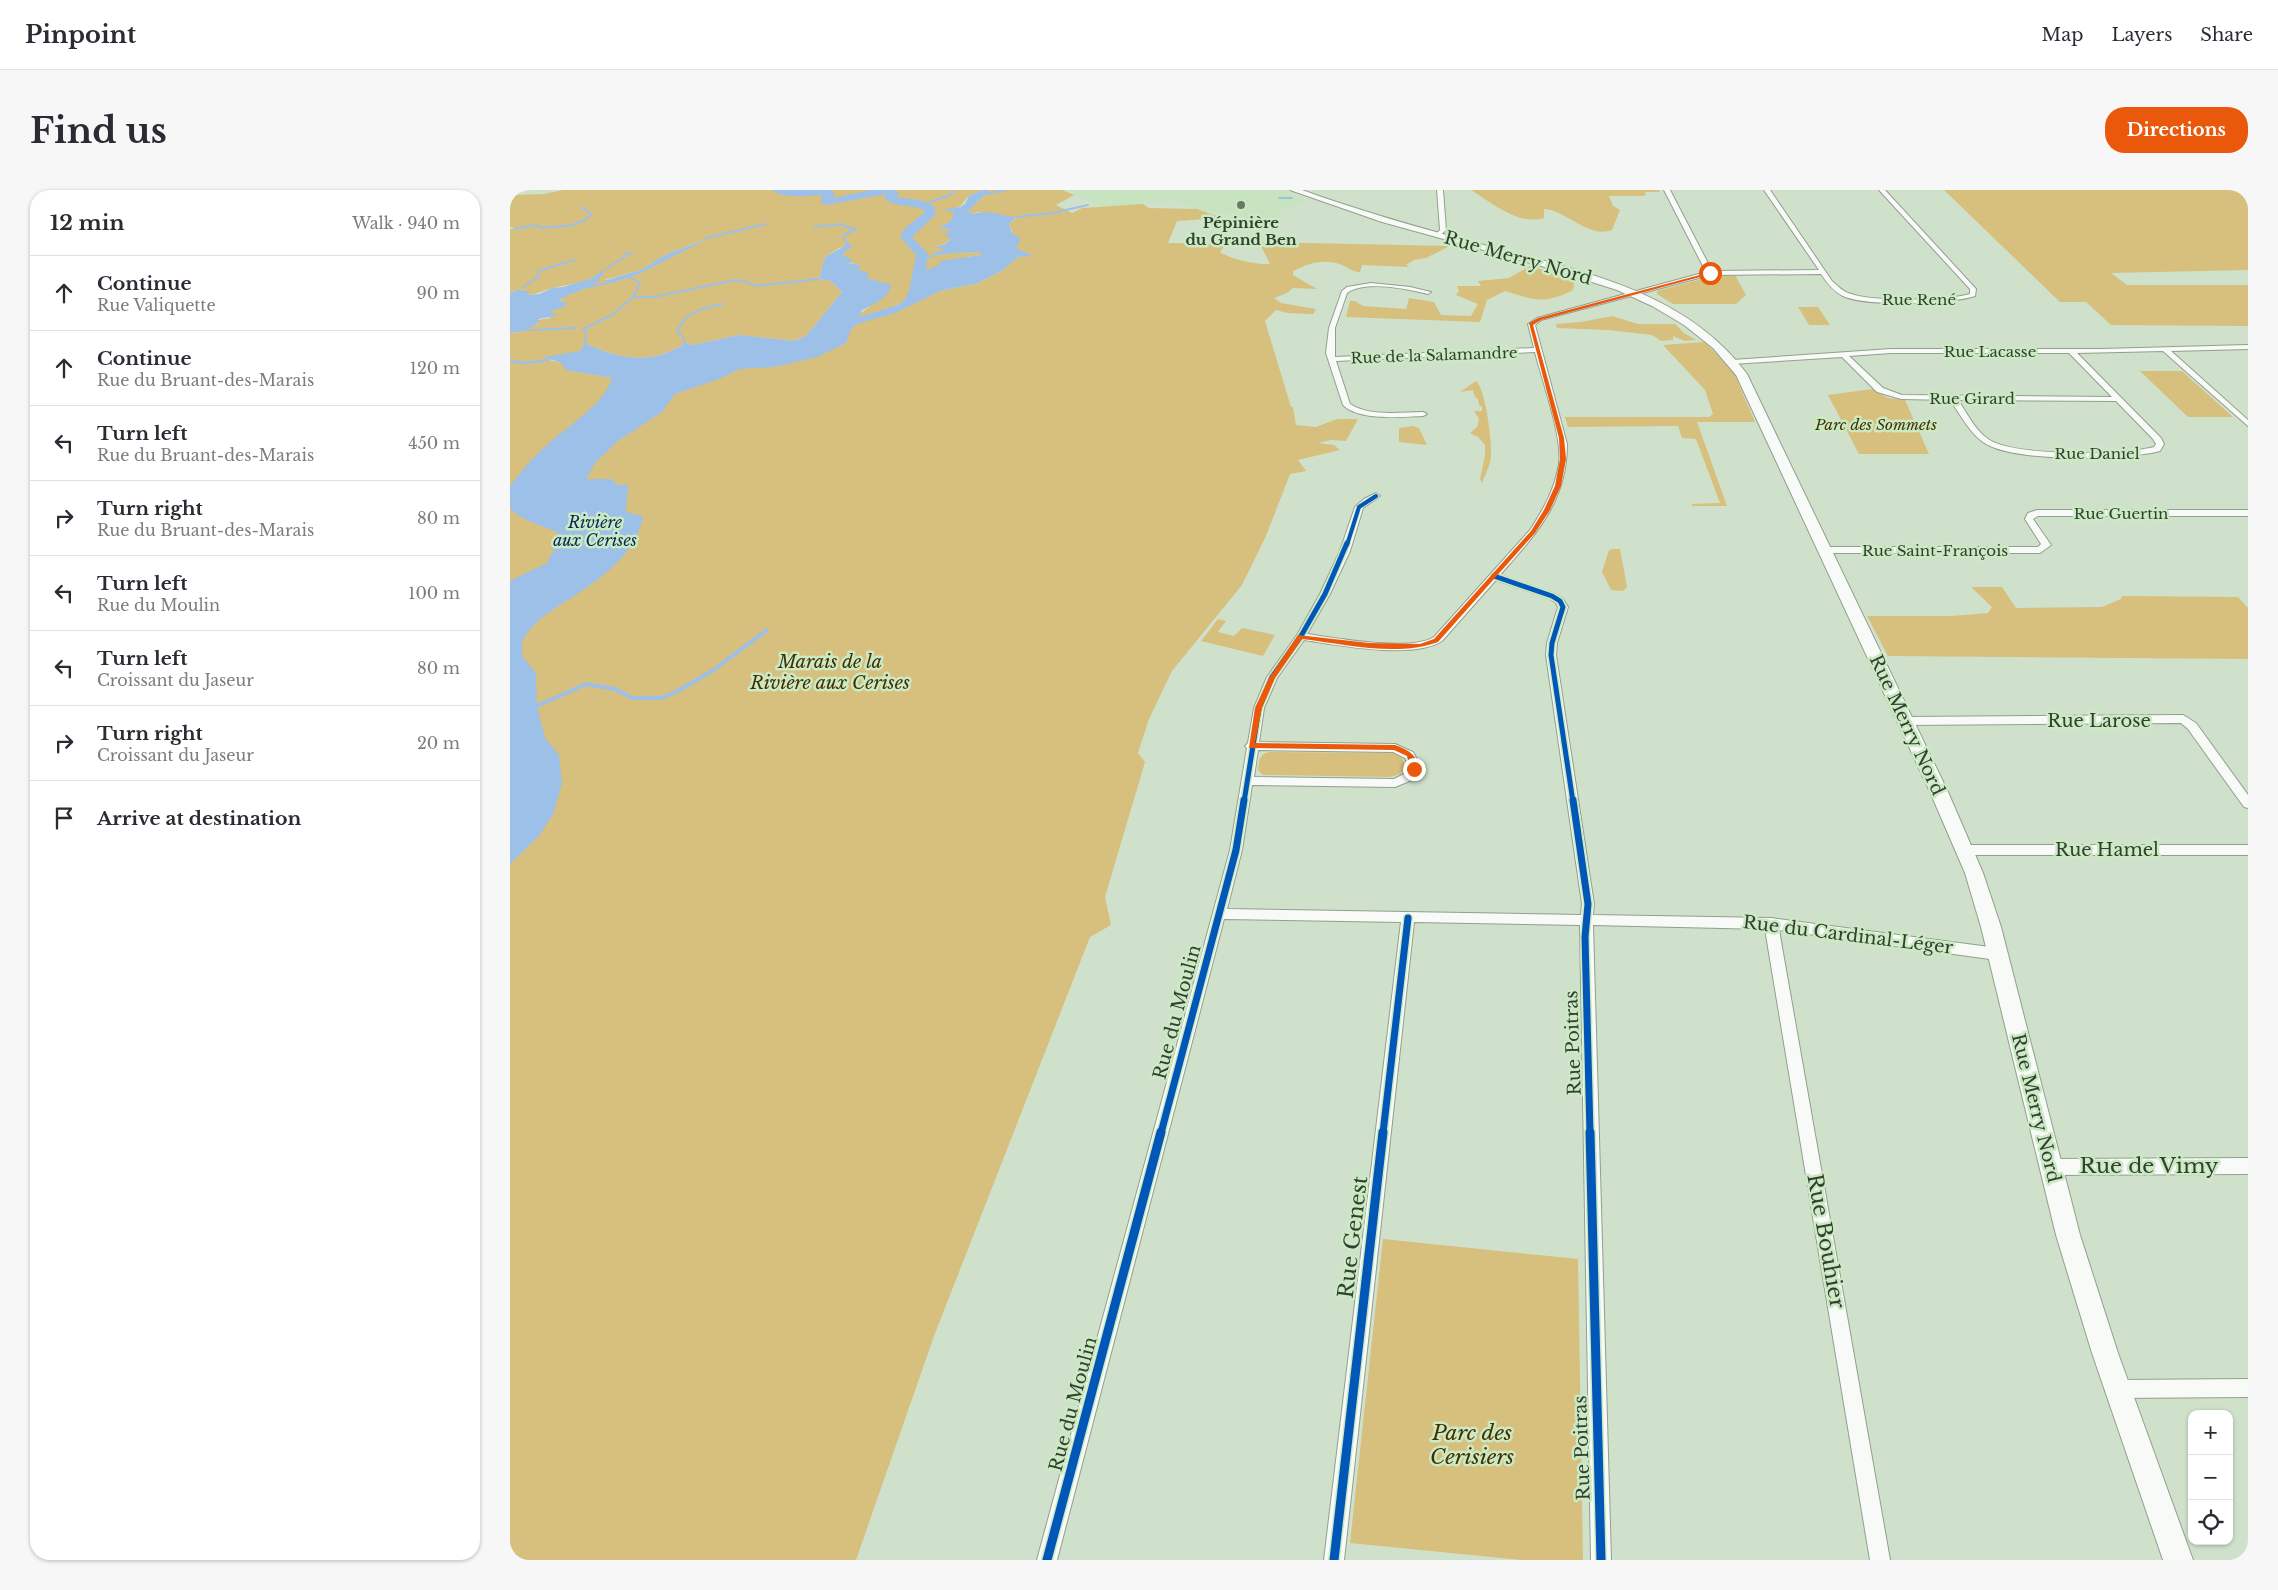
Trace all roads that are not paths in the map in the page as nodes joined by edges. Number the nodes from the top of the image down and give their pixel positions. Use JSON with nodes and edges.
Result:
{"nodes":[{"id":1,"x":1294,"y":190,"type":"edge"},
{"id":2,"x":1440,"y":190,"type":"edge"},
{"id":3,"x":1667,"y":190,"type":"edge"},
{"id":4,"x":1767,"y":190,"type":"edge"},
{"id":5,"x":1882,"y":190,"type":"edge"},
{"id":6,"x":1438,"y":235,"type":"junction"},
{"id":7,"x":1824,"y":272,"type":"junction"},
{"id":8,"x":1710,"y":273,"type":"junction"},
{"id":9,"x":1428,"y":292,"type":"dead end"},
{"id":10,"x":1632,"y":294,"type":"junction"},
{"id":11,"x":2248,"y":347,"type":"edge"},
{"id":12,"x":2164,"y":349,"type":"junction"},
{"id":13,"x":1537,"y":350,"type":"junction"},
{"id":14,"x":2071,"y":351,"type":"junction"},
{"id":15,"x":1842,"y":353,"type":"junction"},
{"id":16,"x":1331,"y":359,"type":"junction"},
{"id":17,"x":1732,"y":362,"type":"junction"},
{"id":18,"x":1953,"y":398,"type":"junction"},
{"id":19,"x":2118,"y":398,"type":"junction"},
{"id":20,"x":1423,"y":414,"type":"dead end"},
{"id":21,"x":2248,"y":424,"type":"edge"},
{"id":22,"x":1376,"y":496,"type":"dead end"},
{"id":23,"x":2248,"y":514,"type":"edge"},
{"id":24,"x":2045,"y":547,"type":"joint"},
{"id":25,"x":1823,"y":550,"type":"junction"},
{"id":26,"x":1494,"y":576,"type":"junction"},
{"id":27,"x":1301,"y":636,"type":"junction"},
{"id":28,"x":1906,"y":721,"type":"junction"},
{"id":29,"x":1251,"y":746,"type":"junction"},
{"id":30,"x":1246,"y":781,"type":"junction"},
{"id":31,"x":2248,"y":804,"type":"edge"},
{"id":32,"x":1965,"y":850,"type":"junction"},
{"id":33,"x":2248,"y":850,"type":"edge"},
{"id":34,"x":1219,"y":914,"type":"junction"},
{"id":35,"x":1408,"y":918,"type":"junction"},
{"id":36,"x":1586,"y":920,"type":"junction"},
{"id":37,"x":1771,"y":923,"type":"junction"},
{"id":38,"x":1997,"y":954,"type":"junction"},
{"id":39,"x":2248,"y":1166,"type":"edge"},
{"id":40,"x":2050,"y":1167,"type":"junction"},
{"id":41,"x":2248,"y":1388,"type":"edge"},
{"id":42,"x":2118,"y":1389,"type":"junction"},
{"id":43,"x":1047,"y":1560,"type":"edge"},
{"id":44,"x":1334,"y":1560,"type":"edge"},
{"id":45,"x":1601,"y":1560,"type":"edge"},
{"id":46,"x":1880,"y":1560,"type":"edge"},
{"id":47,"x":2178,"y":1560,"type":"edge"}],
"edges":[{"from":1,"to":6,"type":"main road","name":"Rue Merry Nord"},
{"from":2,"to":6,"type":"street"},
{"from":3,"to":8,"type":"street"},
{"from":4,"to":7,"type":"street"},
{"from":5,"to":7,"type":"street","name":"Rue René"},
{"from":6,"to":10,"type":"main road","name":"Rue Merry Nord"},
{"from":7,"to":8,"type":"street"},
{"from":8,"to":10,"type":"street"},
{"from":9,"to":16,"type":"street"},
{"from":10,"to":13,"type":"street"},
{"from":10,"to":17,"type":"main road","name":"Rue Merry Nord"},
{"from":11,"to":12,"type":"street","name":"Rue Lacasse"},
{"from":12,"to":14,"type":"street","name":"Rue Lacasse"},
{"from":12,"to":21,"type":"street"},
{"from":13,"to":16,"type":"street","name":"Rue de la Salamandre"},
{"from":13,"to":26,"type":"street"},
{"from":14,"to":15,"type":"street","name":"Rue Lacasse"},
{"from":14,"to":19,"type":"street","name":"Rue Daniel"},
{"from":15,"to":17,"type":"street","name":"Rue Lacasse"},
{"from":15,"to":18,"type":"street","name":"Rue Girard"},
{"from":16,"to":20,"type":"street"},
{"from":17,"to":25,"type":"main road","name":"Rue Merry Nord"},
{"from":18,"to":19,"type":"street","name":"Rue Girard"},
{"from":18,"to":19,"type":"street","name":"Rue Daniel"},
{"from":22,"to":27,"type":"street","name":"Rue du Moulin"},
{"from":23,"to":24,"type":"street","name":"Rue Guertin"},
{"from":24,"to":25,"type":"street","name":"Rue Saint-François"},
{"from":25,"to":28,"type":"main road","name":"Rue Merry Nord"},
{"from":26,"to":27,"type":"street"},
{"from":26,"to":36,"type":"street","name":"Rue Poitras"},
{"from":27,"to":29,"type":"street","name":"Rue du Moulin"},
{"from":28,"to":31,"type":"street","name":"Rue Larose"},
{"from":28,"to":32,"type":"main road","name":"Rue Merry Nord"},
{"from":29,"to":30,"type":"street","name":"Rue du Moulin"},
{"from":29,"to":30,"type":"street"},
{"from":30,"to":34,"type":"street","name":"Rue du Moulin"},
{"from":32,"to":33,"type":"street","name":"Rue Hamel"},
{"from":32,"to":38,"type":"main road","name":"Rue Merry Nord"},
{"from":34,"to":35,"type":"street","name":"Rue du Cardinal-Léger"},
{"from":34,"to":43,"type":"street","name":"Rue du Moulin"},
{"from":35,"to":36,"type":"street","name":"Rue du Cardinal-Léger"},
{"from":35,"to":44,"type":"street","name":"Rue Genest"},
{"from":36,"to":37,"type":"street","name":"Rue du Cardinal-Léger"},
{"from":36,"to":45,"type":"street","name":"Rue Poitras"},
{"from":37,"to":38,"type":"street","name":"Rue du Cardinal-Léger"},
{"from":37,"to":46,"type":"street","name":"Rue Bouhier"},
{"from":38,"to":40,"type":"main road","name":"Rue Merry Nord"},
{"from":39,"to":40,"type":"street","name":"Rue de Vimy"},
{"from":40,"to":42,"type":"main road","name":"Rue Merry Nord"},
{"from":41,"to":42,"type":"street"},
{"from":42,"to":47,"type":"main road","name":"Rue Merry Nord"}]}
